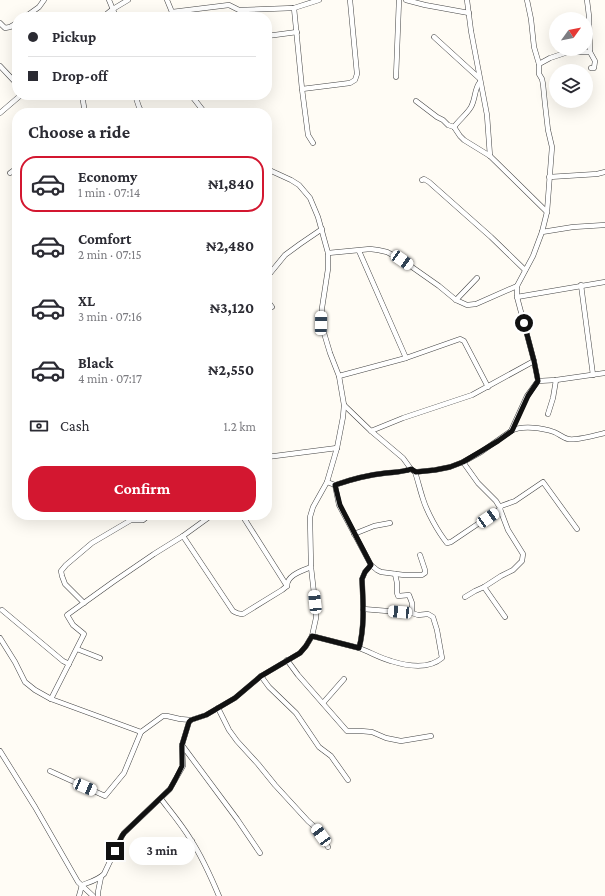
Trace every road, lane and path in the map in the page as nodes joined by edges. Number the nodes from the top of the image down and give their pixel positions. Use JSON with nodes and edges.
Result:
{"nodes":[{"id":1,"x":44,"y":0,"type":"edge"},
{"id":2,"x":109,"y":0,"type":"edge"},
{"id":3,"x":128,"y":0,"type":"edge"},
{"id":4,"x":166,"y":0,"type":"edge"},
{"id":5,"x":319,"y":0,"type":"edge"},
{"id":6,"x":350,"y":0,"type":"edge"},
{"id":7,"x":399,"y":0,"type":"edge"},
{"id":8,"x":406,"y":0,"type":"edge"},
{"id":9,"x":467,"y":0,"type":"edge"},
{"id":10,"x":528,"y":0,"type":"edge"},
{"id":11,"x":587,"y":0,"type":"edge"},
{"id":12,"x":228,"y":3,"type":"edge"},
{"id":13,"x":425,"y":3,"type":"edge"},
{"id":14,"x":294,"y":8,"type":"junction"},
{"id":15,"x":113,"y":9,"type":"junction"},
{"id":16,"x":239,"y":10,"type":"joint"},
{"id":17,"x":32,"y":12,"type":"edge"},
{"id":18,"x":109,"y":12,"type":"edge"},
{"id":19,"x":114,"y":12,"type":"edge"},
{"id":20,"x":172,"y":12,"type":"edge"},
{"id":21,"x":183,"y":12,"type":"edge"},
{"id":22,"x":588,"y":12,"type":"edge"},
{"id":23,"x":469,"y":13,"type":"junction"},
{"id":24,"x":0,"y":23,"type":"edge"},
{"id":25,"x":12,"y":26,"type":"edge"},
{"id":26,"x":297,"y":32,"type":"junction"},
{"id":27,"x":272,"y":35,"type":"edge"},
{"id":28,"x":434,"y":37,"type":"dead end"},
{"id":29,"x":556,"y":56,"type":"edge"},
{"id":30,"x":593,"y":56,"type":"edge"},
{"id":31,"x":539,"y":64,"type":"junction"},
{"id":32,"x":0,"y":66,"type":"edge"},
{"id":33,"x":593,"y":68,"type":"edge"},
{"id":34,"x":396,"y":77,"type":"dead end"},
{"id":35,"x":12,"y":79,"type":"edge"},
{"id":36,"x":480,"y":80,"type":"junction"},
{"id":37,"x":302,"y":89,"type":"junction"},
{"id":38,"x":15,"y":100,"type":"edge"},
{"id":39,"x":194,"y":100,"type":"edge"},
{"id":40,"x":416,"y":101,"type":"dead end"},
{"id":41,"x":200,"y":108,"type":"edge"},
{"id":42,"x":0,"y":113,"type":"edge"},
{"id":43,"x":454,"y":127,"type":"junction"},
{"id":44,"x":313,"y":144,"type":"dead end"},
{"id":45,"x":490,"y":156,"type":"junction"},
{"id":46,"x":272,"y":171,"type":"edge"},
{"id":47,"x":605,"y":172,"type":"edge"},
{"id":48,"x":549,"y":177,"type":"junction"},
{"id":49,"x":422,"y":180,"type":"dead end"},
{"id":50,"x":546,"y":212,"type":"junction"},
{"id":51,"x":605,"y":225,"type":"edge"},
{"id":52,"x":322,"y":229,"type":"junction"},
{"id":53,"x":542,"y":232,"type":"junction"},
{"id":54,"x":359,"y":251,"type":"junction"},
{"id":55,"x":328,"y":253,"type":"junction"},
{"id":56,"x":525,"y":270,"type":"junction"},
{"id":57,"x":272,"y":271,"type":"edge"},
{"id":58,"x":477,"y":278,"type":"dead end"},
{"id":59,"x":605,"y":282,"type":"edge"},
{"id":60,"x":517,"y":286,"type":"junction"},
{"id":61,"x":581,"y":286,"type":"junction"},
{"id":62,"x":517,"y":297,"type":"junction"},
{"id":63,"x":456,"y":300,"type":"junction"},
{"id":64,"x":406,"y":358,"type":"junction"},
{"id":65,"x":534,"y":361,"type":"junction"},
{"id":66,"x":605,"y":373,"type":"edge"},
{"id":67,"x":594,"y":375,"type":"junction"},
{"id":68,"x":339,"y":376,"type":"junction"},
{"id":69,"x":556,"y":380,"type":"junction"},
{"id":70,"x":538,"y":381,"type":"junction"},
{"id":71,"x":488,"y":387,"type":"junction"},
{"id":72,"x":344,"y":406,"type":"junction"},
{"id":73,"x":548,"y":414,"type":"dead end"},
{"id":74,"x":371,"y":431,"type":"junction"},
{"id":75,"x":512,"y":431,"type":"junction"},
{"id":76,"x":605,"y":433,"type":"edge"},
{"id":77,"x":337,"y":448,"type":"junction"},
{"id":78,"x":272,"y":456,"type":"edge"},
{"id":79,"x":463,"y":462,"type":"junction"},
{"id":80,"x":413,"y":471,"type":"junction"},
{"id":81,"x":327,"y":482,"type":"junction"},
{"id":82,"x":335,"y":485,"type":"junction"},
{"id":83,"x":500,"y":508,"type":"junction"},
{"id":84,"x":131,"y":520,"type":"edge"},
{"id":85,"x":131,"y":520,"type":"edge"},
{"id":86,"x":143,"y":520,"type":"edge"},
{"id":87,"x":205,"y":520,"type":"edge"},
{"id":88,"x":245,"y":520,"type":"edge"},
{"id":89,"x":390,"y":523,"type":"dead end"},
{"id":90,"x":577,"y":529,"type":"dead end"},
{"id":91,"x":354,"y":534,"type":"junction"},
{"id":92,"x":183,"y":536,"type":"junction"},
{"id":93,"x":420,"y":555,"type":"dead end"},
{"id":94,"x":371,"y":565,"type":"junction"},
{"id":95,"x":311,"y":567,"type":"junction"},
{"id":96,"x":395,"y":574,"type":"junction"},
{"id":97,"x":287,"y":586,"type":"junction"},
{"id":98,"x":484,"y":587,"type":"junction"},
{"id":99,"x":465,"y":597,"type":"dead end"},
{"id":100,"x":84,"y":603,"type":"junction"},
{"id":101,"x":363,"y":609,"type":"junction"},
{"id":102,"x":2,"y":610,"type":"dead end"},
{"id":103,"x":412,"y":613,"type":"junction"},
{"id":104,"x":505,"y":617,"type":"dead end"},
{"id":105,"x":312,"y":636,"type":"junction"},
{"id":106,"x":0,"y":638,"type":"edge"},
{"id":107,"x":359,"y":648,"type":"junction"},
{"id":108,"x":77,"y":649,"type":"junction"},
{"id":109,"x":100,"y":658,"type":"dead end"},
{"id":110,"x":287,"y":660,"type":"junction"},
{"id":111,"x":69,"y":664,"type":"junction"},
{"id":112,"x":261,"y":676,"type":"junction"},
{"id":113,"x":344,"y":679,"type":"dead end"},
{"id":114,"x":52,"y":699,"type":"junction"},
{"id":115,"x":322,"y":703,"type":"junction"},
{"id":116,"x":218,"y":708,"type":"junction"},
{"id":117,"x":191,"y":720,"type":"junction"},
{"id":118,"x":141,"y":732,"type":"junction"},
{"id":119,"x":431,"y":736,"type":"dead end"},
{"id":120,"x":182,"y":745,"type":"junction"},
{"id":121,"x":0,"y":751,"type":"edge"},
{"id":122,"x":50,"y":771,"type":"dead end"},
{"id":123,"x":348,"y":780,"type":"dead end"},
{"id":124,"x":161,"y":799,"type":"junction"},
{"id":125,"x":192,"y":841,"type":"junction"},
{"id":126,"x":328,"y":847,"type":"dead end"},
{"id":127,"x":260,"y":854,"type":"dead end"},
{"id":128,"x":180,"y":859,"type":"dead end"},
{"id":129,"x":101,"y":877,"type":"junction"},
{"id":130,"x":82,"y":885,"type":"junction"},
{"id":131,"x":79,"y":896,"type":"edge"},
{"id":132,"x":93,"y":896,"type":"edge"},
{"id":133,"x":98,"y":896,"type":"edge"},
{"id":134,"x":219,"y":896,"type":"edge"}],
"edges":[{"from":1,"to":17,"type":"street"},
{"from":2,"to":15,"type":"street"},
{"from":3,"to":15,"type":"street"},
{"from":4,"to":20,"type":"street"},
{"from":5,"to":14,"type":"street"},
{"from":6,"to":37,"type":"street"},
{"from":7,"to":34,"type":"street"},
{"from":8,"to":13,"type":"street"},
{"from":9,"to":23,"type":"street"},
{"from":10,"to":31,"type":"street"},
{"from":11,"to":22,"type":"street"},
{"from":12,"to":16,"type":"street"},
{"from":12,"to":21,"type":"street"},
{"from":13,"to":23,"type":"street"},
{"from":14,"to":16,"type":"street"},
{"from":14,"to":26,"type":"street"},
{"from":15,"to":18,"type":"street"},
{"from":15,"to":19,"type":"street"},
{"from":23,"to":36,"type":"street"},
{"from":24,"to":25,"type":"street"},
{"from":26,"to":27,"type":"street"},
{"from":26,"to":37,"type":"street"},
{"from":28,"to":36,"type":"street"},
{"from":29,"to":31,"type":"street"},
{"from":30,"to":33,"type":"street"},
{"from":31,"to":48,"type":"street"},
{"from":32,"to":35,"type":"street"},
{"from":36,"to":43,"type":"street"},
{"from":36,"to":45,"type":"street"},
{"from":37,"to":44,"type":"street"},
{"from":38,"to":42,"type":"street"},
{"from":39,"to":41,"type":"street"},
{"from":40,"to":43,"type":"street"},
{"from":43,"to":45,"type":"street"},
{"from":45,"to":50,"type":"street"},
{"from":46,"to":52,"type":"street"},
{"from":47,"to":48,"type":"street"},
{"from":48,"to":50,"type":"street"},
{"from":49,"to":56,"type":"street"},
{"from":50,"to":53,"type":"street"},
{"from":51,"to":53,"type":"street"},
{"from":52,"to":55,"type":"street"},
{"from":52,"to":57,"type":"street"},
{"from":53,"to":56,"type":"street"},
{"from":54,"to":55,"type":"street"},
{"from":54,"to":63,"type":"street"},
{"from":54,"to":64,"type":"street"},
{"from":55,"to":68,"type":"street"},
{"from":56,"to":60,"type":"street"},
{"from":58,"to":63,"type":"street"},
{"from":59,"to":61,"type":"street"},
{"from":60,"to":62,"type":"street"},
{"from":60,"to":63,"type":"street"},
{"from":61,"to":62,"type":"street"},
{"from":61,"to":67,"type":"street"},
{"from":62,"to":65,"type":"street"},
{"from":64,"to":68,"type":"street"},
{"from":64,"to":71,"type":"street"},
{"from":65,"to":70,"type":"street"},
{"from":65,"to":71,"type":"street"},
{"from":66,"to":67,"type":"street"},
{"from":67,"to":69,"type":"street"},
{"from":68,"to":72,"type":"street"},
{"from":69,"to":70,"type":"street"},
{"from":69,"to":73,"type":"street"},
{"from":70,"to":75,"type":"street"},
{"from":71,"to":74,"type":"street"},
{"from":72,"to":74,"type":"street"},
{"from":72,"to":77,"type":"street"},
{"from":74,"to":80,"type":"street"},
{"from":75,"to":76,"type":"street"},
{"from":75,"to":79,"type":"street"},
{"from":77,"to":78,"type":"street"},
{"from":77,"to":81,"type":"street"},
{"from":79,"to":80,"type":"street"},
{"from":79,"to":83,"type":"street"},
{"from":80,"to":82,"type":"street"},
{"from":80,"to":83,"type":"street"},
{"from":81,"to":82,"type":"street"},
{"from":81,"to":95,"type":"street"},
{"from":82,"to":91,"type":"street"},
{"from":83,"to":90,"type":"street"},
{"from":83,"to":98,"type":"street"},
{"from":84,"to":86,"type":"street"},
{"from":85,"to":100,"type":"street"},
{"from":87,"to":92,"type":"street"},
{"from":88,"to":97,"type":"street"},
{"from":89,"to":91,"type":"street"},
{"from":91,"to":94,"type":"street"},
{"from":92,"to":97,"type":"street"},
{"from":92,"to":100,"type":"street"},
{"from":93,"to":96,"type":"street"},
{"from":94,"to":96,"type":"street"},
{"from":94,"to":101,"type":"street"},
{"from":95,"to":97,"type":"street"},
{"from":95,"to":105,"type":"street"},
{"from":96,"to":103,"type":"street"},
{"from":98,"to":99,"type":"street"},
{"from":98,"to":104,"type":"street"},
{"from":100,"to":108,"type":"street"},
{"from":101,"to":103,"type":"street"},
{"from":101,"to":107,"type":"street"},
{"from":102,"to":111,"type":"street"},
{"from":103,"to":107,"type":"street"},
{"from":105,"to":107,"type":"street"},
{"from":105,"to":110,"type":"street"},
{"from":106,"to":114,"type":"street"},
{"from":108,"to":109,"type":"street"},
{"from":108,"to":111,"type":"street"},
{"from":110,"to":112,"type":"street"},
{"from":110,"to":115,"type":"street"},
{"from":111,"to":114,"type":"street"},
{"from":112,"to":116,"type":"street"},
{"from":112,"to":123,"type":"street"},
{"from":113,"to":115,"type":"street"},
{"from":114,"to":118,"type":"street"},
{"from":115,"to":119,"type":"street"},
{"from":116,"to":117,"type":"street"},
{"from":116,"to":126,"type":"street"},
{"from":117,"to":118,"type":"street"},
{"from":117,"to":120,"type":"street"},
{"from":118,"to":122,"type":"street"},
{"from":120,"to":124,"type":"street"},
{"from":120,"to":127,"type":"street"},
{"from":121,"to":130,"type":"street"},
{"from":124,"to":125,"type":"street"},
{"from":124,"to":129,"type":"street"},
{"from":125,"to":128,"type":"street"},
{"from":125,"to":134,"type":"street"},
{"from":129,"to":130,"type":"street"},
{"from":129,"to":133,"type":"street"},
{"from":130,"to":131,"type":"street"},
{"from":130,"to":132,"type":"street"}]}
